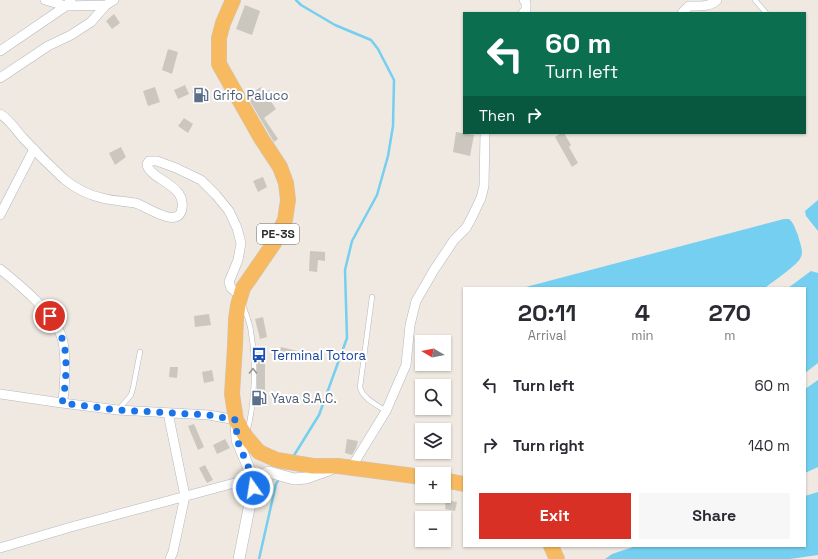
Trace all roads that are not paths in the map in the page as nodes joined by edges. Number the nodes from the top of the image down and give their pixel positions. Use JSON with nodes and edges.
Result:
{"nodes":[{"id":1,"x":45,"y":0,"type":"edge"},
{"id":2,"x":234,"y":0,"type":"edge"},
{"id":3,"x":524,"y":0,"type":"edge"},
{"id":4,"x":717,"y":0,"type":"edge"},
{"id":5,"x":755,"y":0,"type":"edge"},
{"id":6,"x":68,"y":3,"type":"edge"},
{"id":7,"x":110,"y":3,"type":"edge"},
{"id":8,"x":524,"y":12,"type":"edge"},
{"id":9,"x":683,"y":12,"type":"edge"},
{"id":10,"x":765,"y":12,"type":"edge"},
{"id":11,"x":0,"y":51,"type":"edge"},
{"id":12,"x":0,"y":78,"type":"edge"},
{"id":13,"x":0,"y":114,"type":"edge"},
{"id":14,"x":485,"y":134,"type":"edge"},
{"id":15,"x":34,"y":149,"type":"junction"},
{"id":16,"x":0,"y":216,"type":"edge"},
{"id":17,"x":0,"y":269,"type":"edge"},
{"id":18,"x":240,"y":296,"type":"junction"},
{"id":19,"x":372,"y":297,"type":"dead end"},
{"id":20,"x":140,"y":352,"type":"dead end"},
{"id":21,"x":0,"y":394,"type":"edge"},
{"id":22,"x":62,"y":403,"type":"junction"},
{"id":23,"x":118,"y":410,"type":"junction"},
{"id":24,"x":386,"y":411,"type":"junction"},
{"id":25,"x":168,"y":413,"type":"junction"},
{"id":26,"x":236,"y":420,"type":"junction"},
{"id":27,"x":246,"y":437,"type":"junction"},
{"id":28,"x":344,"y":467,"type":"junction"},
{"id":29,"x":415,"y":476,"type":"edge"},
{"id":30,"x":253,"y":478,"type":"junction"},
{"id":31,"x":451,"y":481,"type":"edge"},
{"id":32,"x":463,"y":484,"type":"edge"},
{"id":33,"x":184,"y":496,"type":"junction"},
{"id":34,"x":551,"y":547,"type":"edge"},
{"id":35,"x":0,"y":548,"type":"edge"},
{"id":36,"x":170,"y":559,"type":"edge"},
{"id":37,"x":239,"y":559,"type":"edge"},
{"id":38,"x":557,"y":559,"type":"edge"}],
"edges":[{"from":1,"to":6,"type":"street"},
{"from":2,"to":18,"type":"highway","number":"PE-3S"},
{"from":3,"to":8,"type":"street"},
{"from":4,"to":9,"type":"street"},
{"from":5,"to":10,"type":"lane"},
{"from":6,"to":7,"type":"street"},
{"from":6,"to":11,"type":"street"},
{"from":7,"to":12,"type":"street"},
{"from":13,"to":15,"type":"street"},
{"from":14,"to":24,"type":"street"},
{"from":15,"to":16,"type":"street"},
{"from":15,"to":18,"type":"street"},
{"from":17,"to":22,"type":"street"},
{"from":18,"to":26,"type":"highway","number":"PE-3S"},
{"from":27,"to":18,"type":"lane","one_way":true},
{"from":19,"to":24,"type":"lane"},
{"from":20,"to":23,"type":"lane"},
{"from":21,"to":22,"type":"street"},
{"from":22,"to":23,"type":"street"},
{"from":23,"to":25,"type":"street"},
{"from":24,"to":28,"type":"street"},
{"from":25,"to":26,"type":"street"},
{"from":25,"to":33,"type":"street"},
{"from":26,"to":27,"type":"highway","number":"PE-3S"},
{"from":26,"to":30,"type":"street"},
{"from":27,"to":28,"type":"highway","number":"PE-3S"},
{"from":28,"to":29,"type":"highway","number":"PE-3S"},
{"from":28,"to":30,"type":"street"},
{"from":30,"to":33,"type":"street"},
{"from":30,"to":37,"type":"street"},
{"from":31,"to":32,"type":"highway"},
{"from":33,"to":35,"type":"street"},
{"from":33,"to":36,"type":"street"},
{"from":34,"to":38,"type":"highway"}]}
